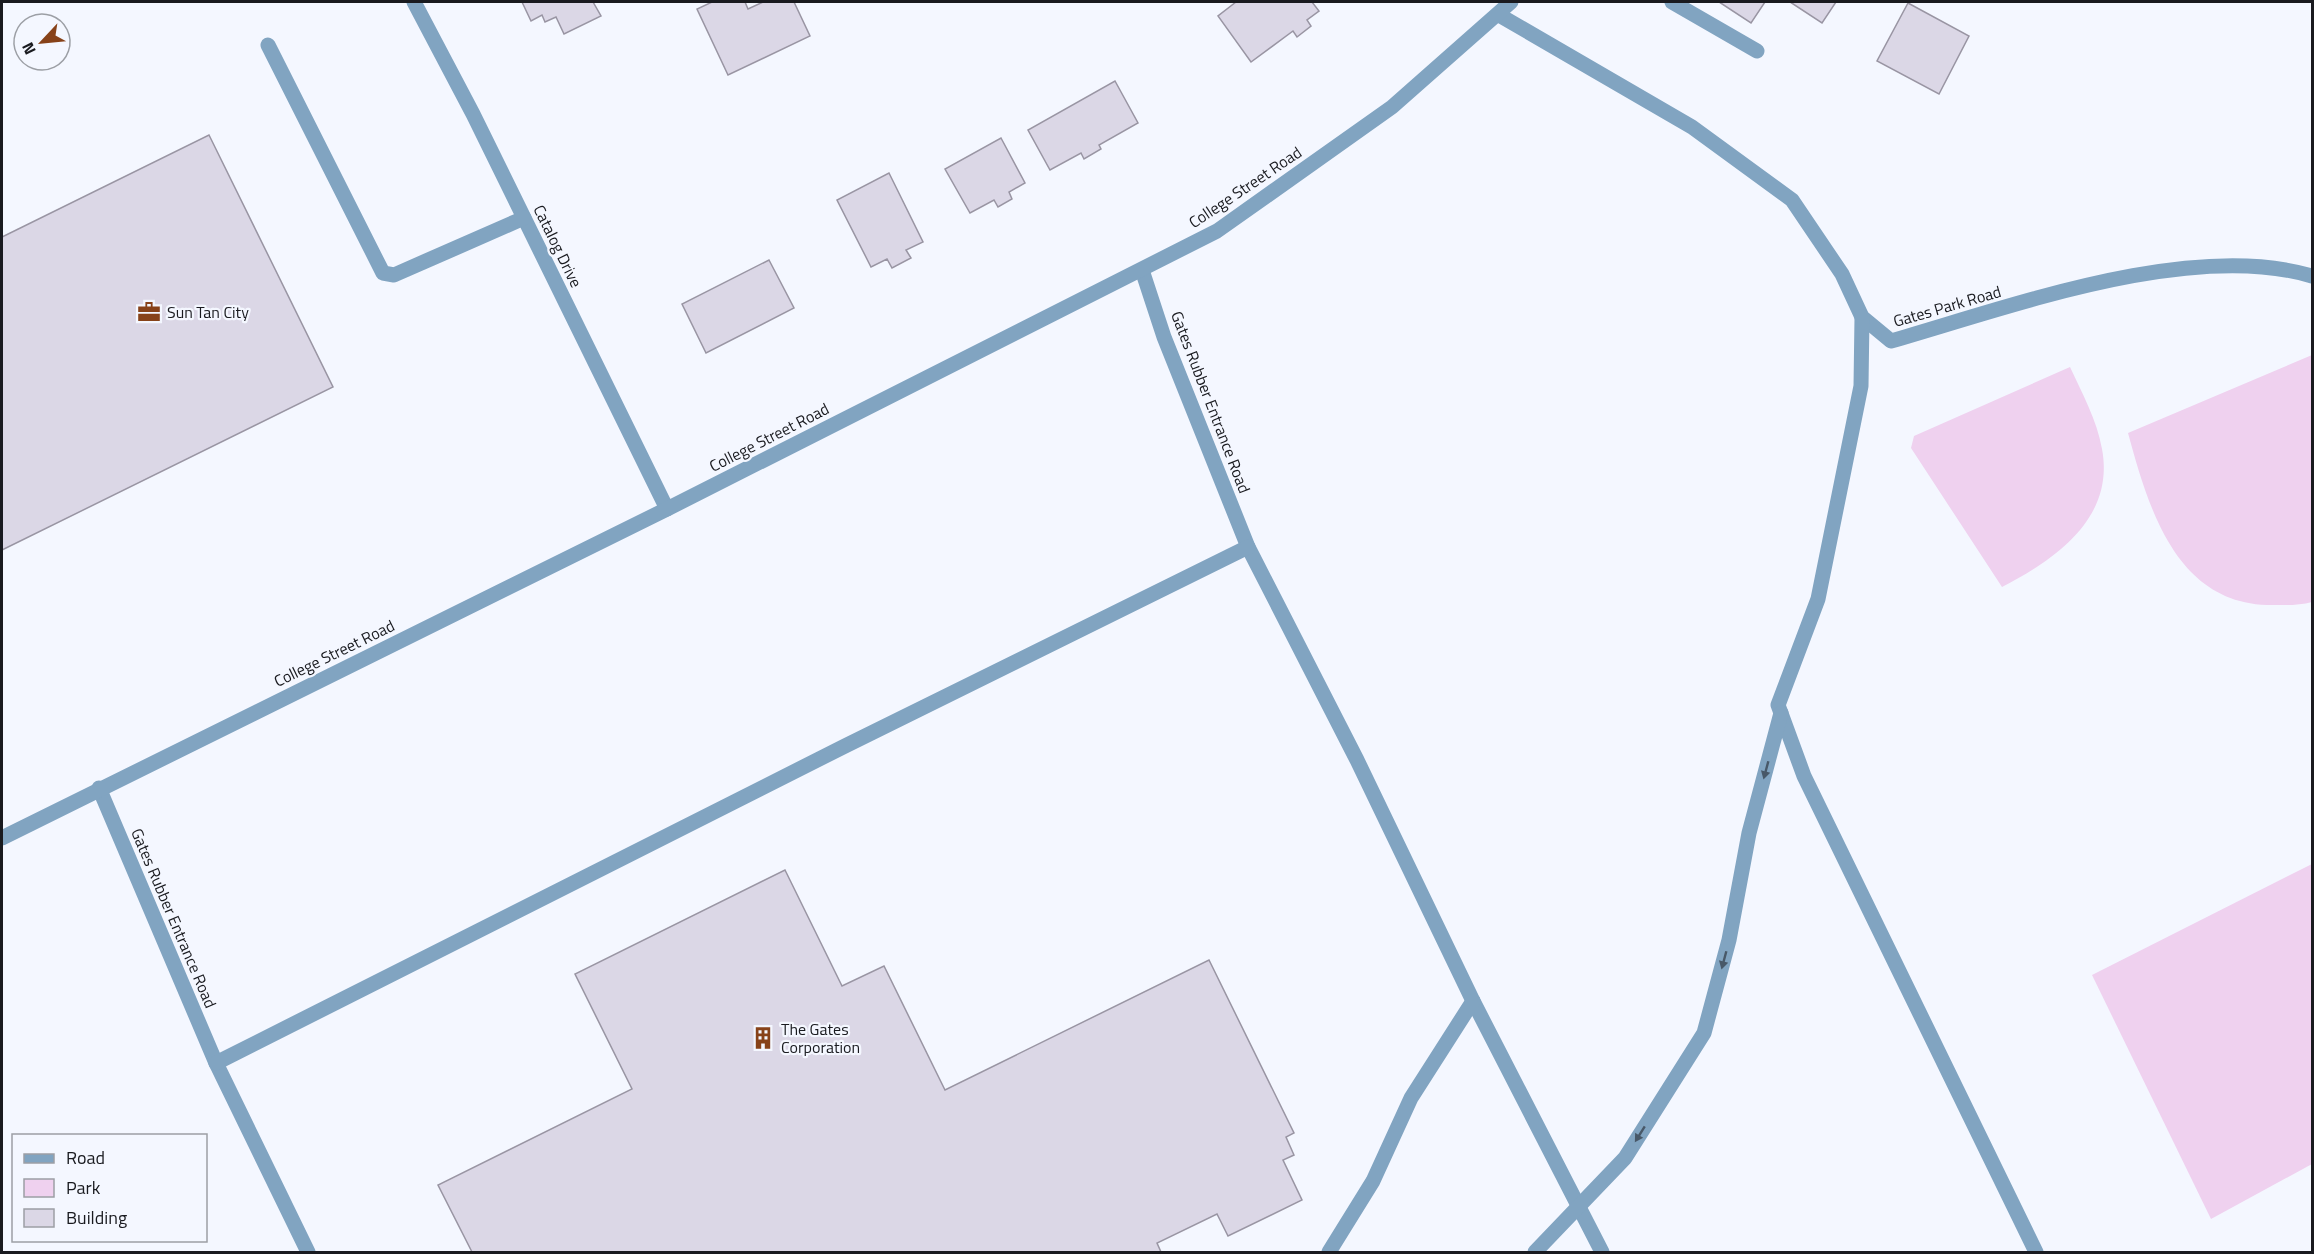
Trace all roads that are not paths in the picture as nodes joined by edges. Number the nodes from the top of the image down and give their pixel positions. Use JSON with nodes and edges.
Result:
{"nodes":[{"id":1,"x":414,"y":2,"type":"edge"},
{"id":2,"x":1511,"y":2,"type":"edge"},
{"id":3,"x":1672,"y":2,"type":"edge"},
{"id":4,"x":1499,"y":15,"type":"junction"},
{"id":5,"x":268,"y":45,"type":"dead end"},
{"id":6,"x":1757,"y":51,"type":"dead end"},
{"id":7,"x":524,"y":218,"type":"junction"},
{"id":8,"x":1142,"y":270,"type":"junction"},
{"id":9,"x":2313,"y":276,"type":"edge"},
{"id":10,"x":1862,"y":317,"type":"junction"},
{"id":11,"x":668,"y":509,"type":"junction"},
{"id":12,"x":1248,"y":548,"type":"junction"},
{"id":13,"x":1781,"y":713,"type":"junction"},
{"id":14,"x":99,"y":788,"type":"junction"},
{"id":15,"x":2,"y":838,"type":"edge"},
{"id":16,"x":1473,"y":1001,"type":"junction"},
{"id":17,"x":216,"y":1063,"type":"junction"},
{"id":18,"x":1580,"y":1208,"type":"junction"},
{"id":19,"x":308,"y":1252,"type":"edge"},
{"id":20,"x":1329,"y":1252,"type":"edge"},
{"id":21,"x":1535,"y":1252,"type":"edge"},
{"id":22,"x":1602,"y":1252,"type":"edge"},
{"id":23,"x":2036,"y":1252,"type":"edge"}],
"edges":[{"from":1,"to":7,"type":"street","name":"Catalog Drive"},
{"from":2,"to":4,"type":"street","name":"College Street Road"},
{"from":3,"to":6,"type":"street"},
{"from":4,"to":8,"type":"street","name":"College Street Road"},
{"from":4,"to":10,"type":"street","name":"Gates Park Road"},
{"from":5,"to":7,"type":"street"},
{"from":7,"to":11,"type":"street","name":"Catalog Drive"},
{"from":8,"to":11,"type":"street","name":"College Street Road"},
{"from":8,"to":12,"type":"street","name":"Gates Rubber Entrance Road"},
{"from":9,"to":10,"type":"street","name":"Gates Park Road"},
{"from":10,"to":13,"type":"street"},
{"from":11,"to":14,"type":"street","name":"College Street Road"},
{"from":12,"to":16,"type":"street","name":"Gates Rubber Entrance Road"},
{"from":12,"to":17,"type":"street"},
{"from":13,"to":18,"type":"street","one_way":true},
{"from":13,"to":23,"type":"street"},
{"from":14,"to":15,"type":"street","name":"College Street Road"},
{"from":14,"to":17,"type":"street","name":"Gates Rubber Entrance Road"},
{"from":16,"to":18,"type":"street","name":"Gates Rubber Entrance Road"},
{"from":16,"to":20,"type":"street"},
{"from":17,"to":19,"type":"street","name":"Gates Rubber Entrance Road"},
{"from":18,"to":21,"type":"street"},
{"from":18,"to":22,"type":"street","name":"Gates Rubber Entrance Road"}]}
